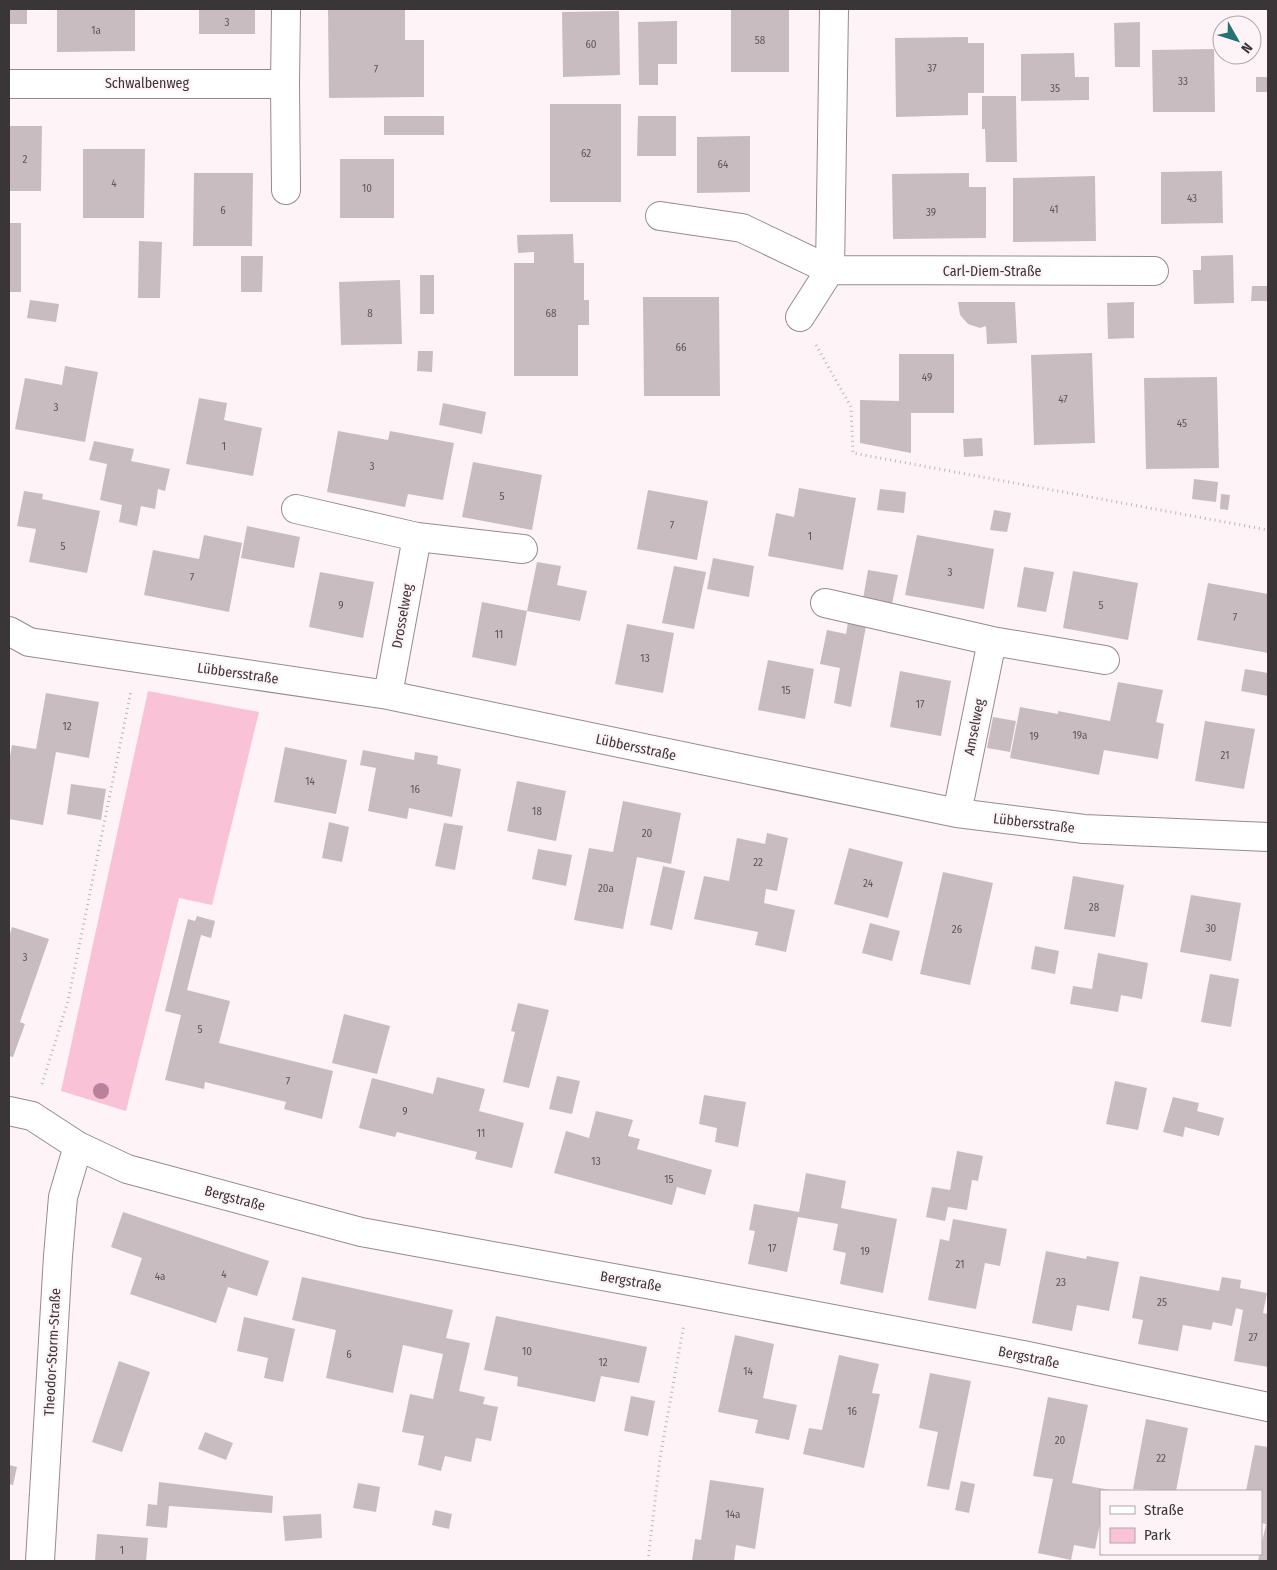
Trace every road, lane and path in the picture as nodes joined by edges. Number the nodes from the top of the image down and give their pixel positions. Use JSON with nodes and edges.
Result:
{"nodes":[{"id":1,"x":286,"y":9,"type":"edge"},
{"id":2,"x":834,"y":9,"type":"edge"},
{"id":3,"x":9,"y":84,"type":"edge"},
{"id":4,"x":285,"y":84,"type":"junction"},
{"id":5,"x":286,"y":190,"type":"dead end"},
{"id":6,"x":660,"y":216,"type":"dead end"},
{"id":7,"x":830,"y":270,"type":"junction"},
{"id":8,"x":1154,"y":271,"type":"dead end"},
{"id":9,"x":800,"y":317,"type":"joint"},
{"id":10,"x":296,"y":509,"type":"dead end"},
{"id":11,"x":1268,"y":530,"type":"edge"},
{"id":12,"x":417,"y":537,"type":"junction"},
{"id":13,"x":523,"y":549,"type":"dead end"},
{"id":14,"x":825,"y":603,"type":"dead end"},
{"id":15,"x":9,"y":631,"type":"edge"},
{"id":16,"x":992,"y":641,"type":"junction"},
{"id":17,"x":137,"y":658,"type":"junction"},
{"id":18,"x":1105,"y":660,"type":"dead end"},
{"id":19,"x":388,"y":696,"type":"junction"},
{"id":20,"x":957,"y":813,"type":"junction"},
{"id":21,"x":1268,"y":837,"type":"edge"},
{"id":22,"x":20,"y":1113,"type":"edge"},
{"id":23,"x":78,"y":1146,"type":"junction"},
{"id":24,"x":690,"y":1292,"type":"junction"},
{"id":25,"x":1268,"y":1407,"type":"edge"},
{"id":26,"x":40,"y":1561,"type":"edge"},
{"id":27,"x":648,"y":1561,"type":"edge"}],
"edges":[{"from":1,"to":4,"type":"street"},
{"from":2,"to":7,"type":"street"},
{"from":3,"to":4,"type":"street","name":"Schwalbenweg"},
{"from":4,"to":5,"type":"street"},
{"from":6,"to":7,"type":"street","name":"Carl-Diem-Straße"},
{"from":7,"to":8,"type":"street","name":"Carl-Diem-Straße"},
{"from":7,"to":9,"type":"street"},
{"from":9,"to":11,"type":"path"},
{"from":10,"to":12,"type":"street"},
{"from":12,"to":13,"type":"street"},
{"from":12,"to":19,"type":"street","name":"Drosselweg"},
{"from":14,"to":16,"type":"street"},
{"from":15,"to":17,"type":"street","name":"Lübbersstraße"},
{"from":16,"to":18,"type":"street"},
{"from":16,"to":20,"type":"street","name":"Amselweg"},
{"from":17,"to":19,"type":"street","name":"Lübbersstraße"},
{"from":17,"to":22,"type":"path"},
{"from":19,"to":20,"type":"street","name":"Lübbersstraße"},
{"from":20,"to":21,"type":"street","name":"Lübbersstraße"},
{"from":22,"to":23,"type":"street","name":"Bergstraße"},
{"from":23,"to":24,"type":"street","name":"Bergstraße"},
{"from":23,"to":26,"type":"street","name":"Theodor-Storm-Straße"},
{"from":24,"to":25,"type":"street","name":"Bergstraße"},
{"from":24,"to":27,"type":"path"}]}
